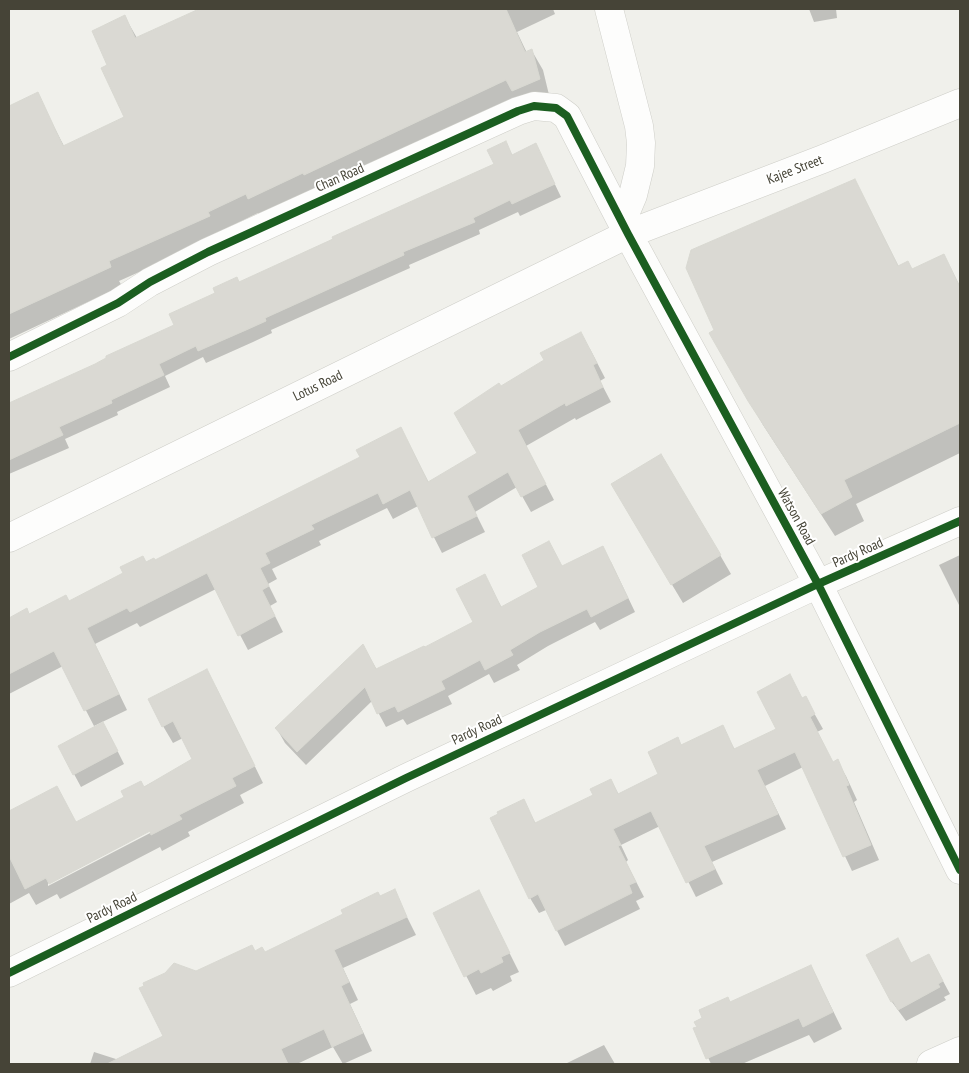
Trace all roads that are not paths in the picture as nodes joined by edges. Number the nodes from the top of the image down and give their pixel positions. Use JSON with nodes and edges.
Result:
{"nodes":[{"id":1,"x":609,"y":9,"type":"edge"},
{"id":2,"x":960,"y":102,"type":"edge"},
{"id":3,"x":625,"y":227,"type":"junction"},
{"id":4,"x":9,"y":357,"type":"edge"},
{"id":5,"x":960,"y":521,"type":"edge"},
{"id":6,"x":9,"y":538,"type":"edge"},
{"id":7,"x":818,"y":584,"type":"junction"},
{"id":8,"x":959,"y":863,"type":"edge"},
{"id":9,"x":9,"y":973,"type":"edge"},
{"id":10,"x":960,"y":1051,"type":"edge"},
{"id":11,"x":931,"y":1064,"type":"edge"}],
"edges":[{"from":1,"to":3,"type":"street"},
{"from":2,"to":3,"type":"street","name":"Kajee Street"},
{"from":3,"to":4,"type":"street","name":"Chan Road"},
{"from":3,"to":6,"type":"street","name":"Lotus Road"},
{"from":3,"to":7,"type":"street","name":"Watson Road"},
{"from":5,"to":7,"type":"street","name":"Pardy Road"},
{"from":7,"to":8,"type":"street","name":"Watson Road"},
{"from":7,"to":9,"type":"street","name":"Pardy Road"},
{"from":10,"to":11,"type":"street"}]}
